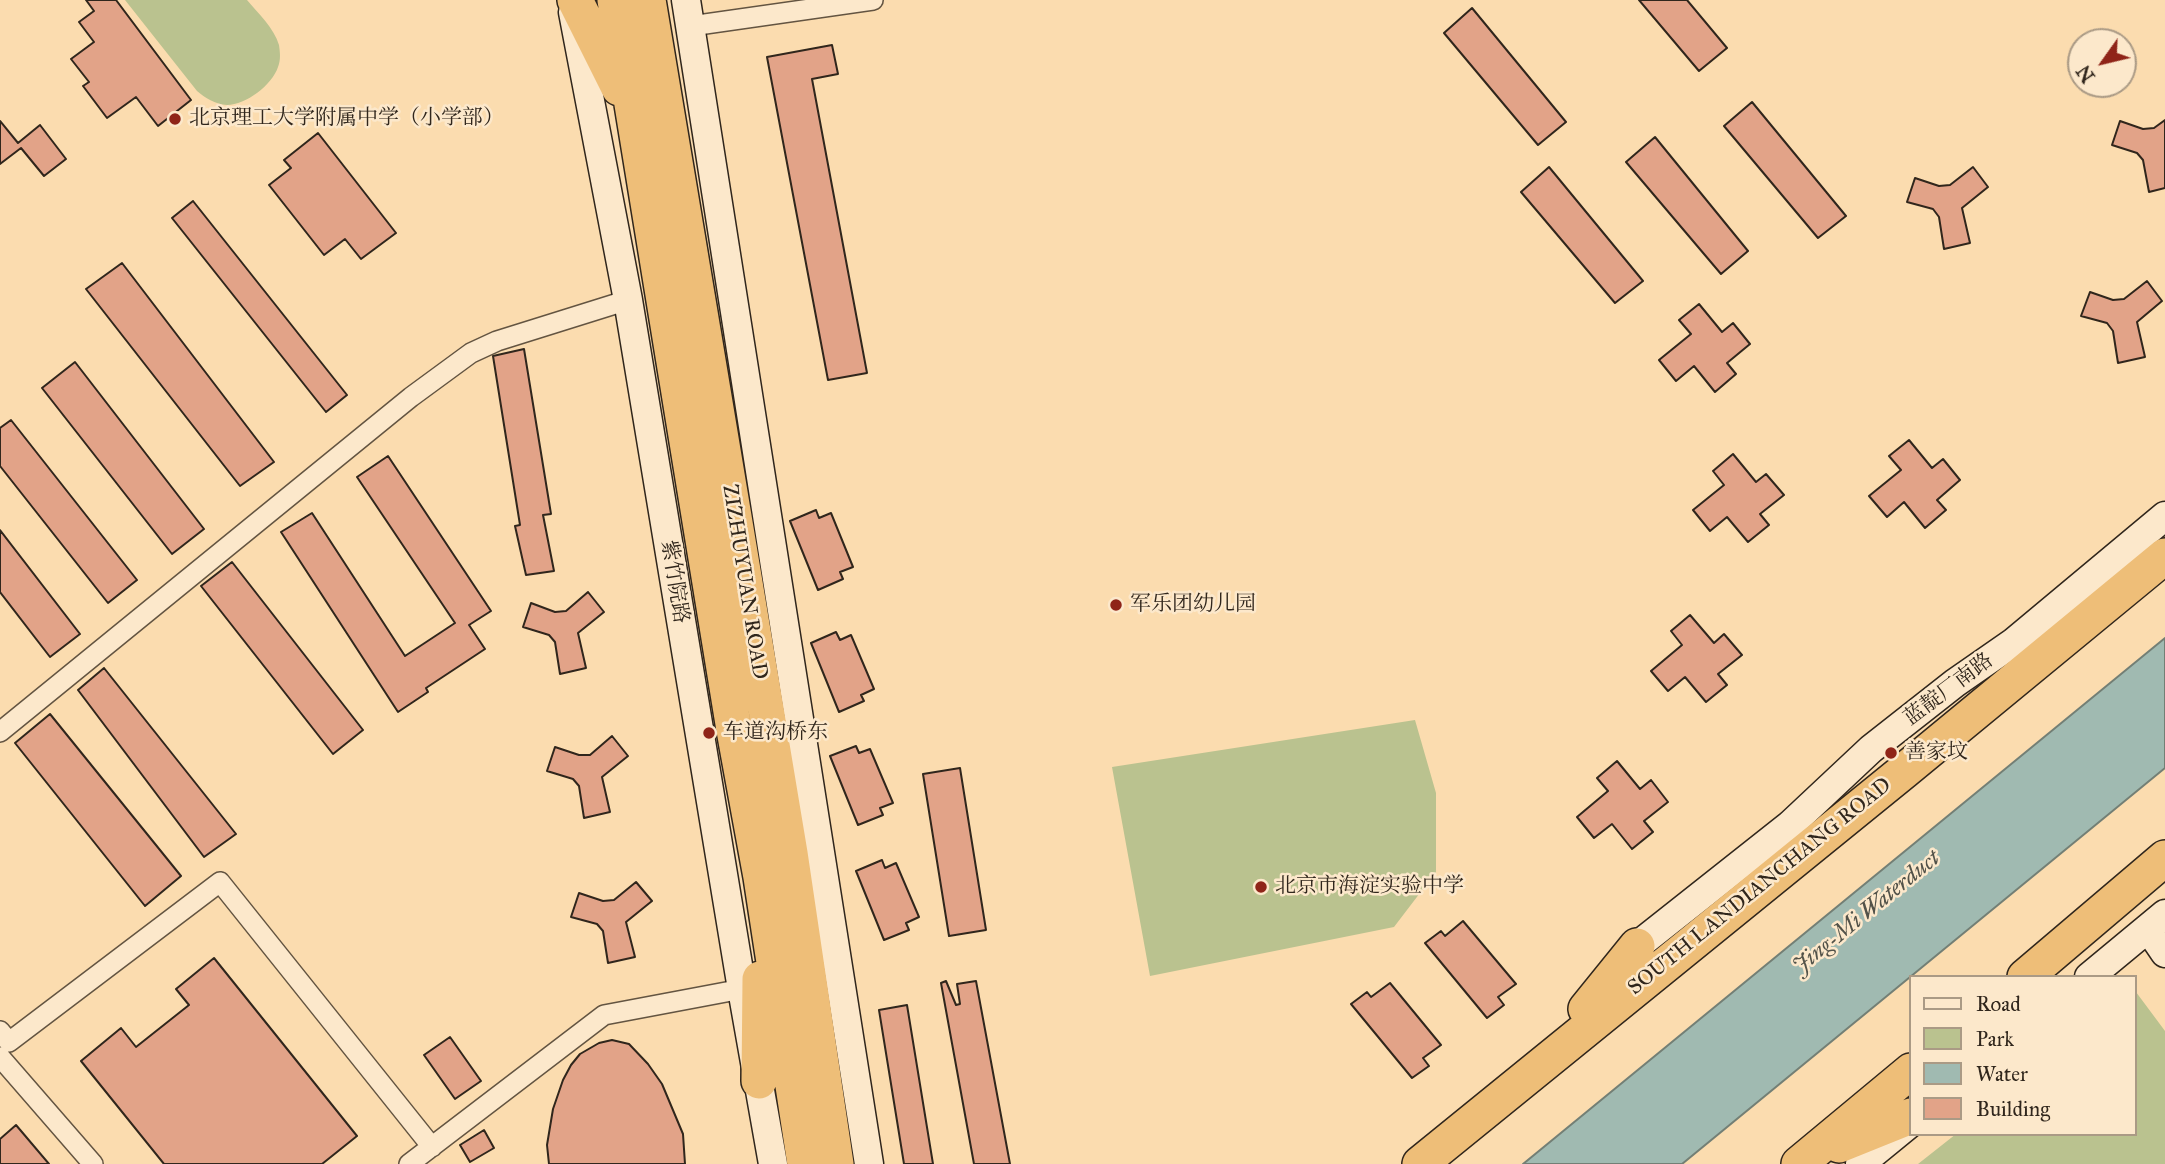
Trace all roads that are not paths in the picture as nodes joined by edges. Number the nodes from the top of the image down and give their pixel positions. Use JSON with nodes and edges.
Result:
{"nodes":[{"id":1,"x":573,"y":0,"type":"edge"},
{"id":2,"x":615,"y":0,"type":"edge"},
{"id":3,"x":648,"y":0,"type":"edge"},
{"id":4,"x":873,"y":0,"type":"edge"},
{"id":5,"x":688,"y":13,"type":"edge"},
{"id":6,"x":636,"y":122,"type":"junction"},
{"id":7,"x":628,"y":300,"type":"junction"},
{"id":8,"x":2165,"y":516,"type":"edge"},
{"id":9,"x":2165,"y":556,"type":"edge"},
{"id":10,"x":0,"y":733,"type":"edge"},
{"id":11,"x":2165,"y":858,"type":"edge"},
{"id":12,"x":761,"y":877,"type":"junction"},
{"id":13,"x":2157,"y":921,"type":"edge"},
{"id":14,"x":1637,"y":946,"type":"joint"},
{"id":15,"x":2165,"y":953,"type":"edge"},
{"id":16,"x":2027,"y":975,"type":"edge"},
{"id":17,"x":2091,"y":975,"type":"edge"},
{"id":18,"x":742,"y":989,"type":"junction"},
{"id":19,"x":2,"y":1045,"type":"edge"},
{"id":20,"x":1539,"y":1065,"type":"junction"},
{"id":21,"x":1910,"y":1072,"type":"edge"},
{"id":22,"x":759,"y":1080,"type":"junction"},
{"id":23,"x":1910,"y":1116,"type":"edge"},
{"id":24,"x":1910,"y":1123,"type":"edge"},
{"id":25,"x":432,"y":1147,"type":"junction"},
{"id":26,"x":1803,"y":1161,"type":"edge"},
{"id":27,"x":93,"y":1164,"type":"edge"},
{"id":28,"x":410,"y":1164,"type":"edge"},
{"id":29,"x":773,"y":1164,"type":"edge"},
{"id":30,"x":805,"y":1164,"type":"edge"},
{"id":31,"x":836,"y":1164,"type":"edge"},
{"id":32,"x":869,"y":1164,"type":"edge"},
{"id":33,"x":1420,"y":1164,"type":"edge"},
{"id":34,"x":1860,"y":1164,"type":"edge"}],
"edges":[{"from":1,"to":6,"type":"highway"},
{"from":1,"to":7,"type":"street","name":"紫竹院路"},
{"from":2,"to":6,"type":"highway","name":"ZIZHUYUAN ROAD"},
{"from":3,"to":31,"type":"highway","name":"ZIZHUYUAN ROAD"},
{"from":4,"to":5,"type":"street"},
{"from":5,"to":32,"type":"street"},
{"from":6,"to":12,"type":"highway","name":"ZIZHUYUAN ROAD"},
{"from":7,"to":10,"type":"street"},
{"from":7,"to":18,"type":"street","name":"紫竹院路"},
{"from":8,"to":14,"type":"street","name":"蓝靛厂南路"},
{"from":9,"to":20,"type":"highway","name":"SOUTH LANDIANCHANG ROAD"},
{"from":11,"to":16,"type":"highway"},
{"from":12,"to":22,"type":"highway"},
{"from":12,"to":30,"type":"highway","name":"ZIZHUYUAN ROAD"},
{"from":13,"to":15,"type":"street"},
{"from":13,"to":17,"type":"street"},
{"from":14,"to":20,"type":"highway"},
{"from":18,"to":22,"type":"street","name":"紫竹院路"},
{"from":18,"to":25,"type":"street"},
{"from":19,"to":25,"type":"street"},
{"from":19,"to":27,"type":"street"},
{"from":20,"to":33,"type":"highway","name":"SOUTH LANDIANCHANG ROAD"},
{"from":21,"to":26,"type":"highway"},
{"from":22,"to":29,"type":"street","name":"紫竹院路"},
{"from":23,"to":26,"type":"highway"},
{"from":24,"to":34,"type":"street"},
{"from":25,"to":28,"type":"street"}]}
